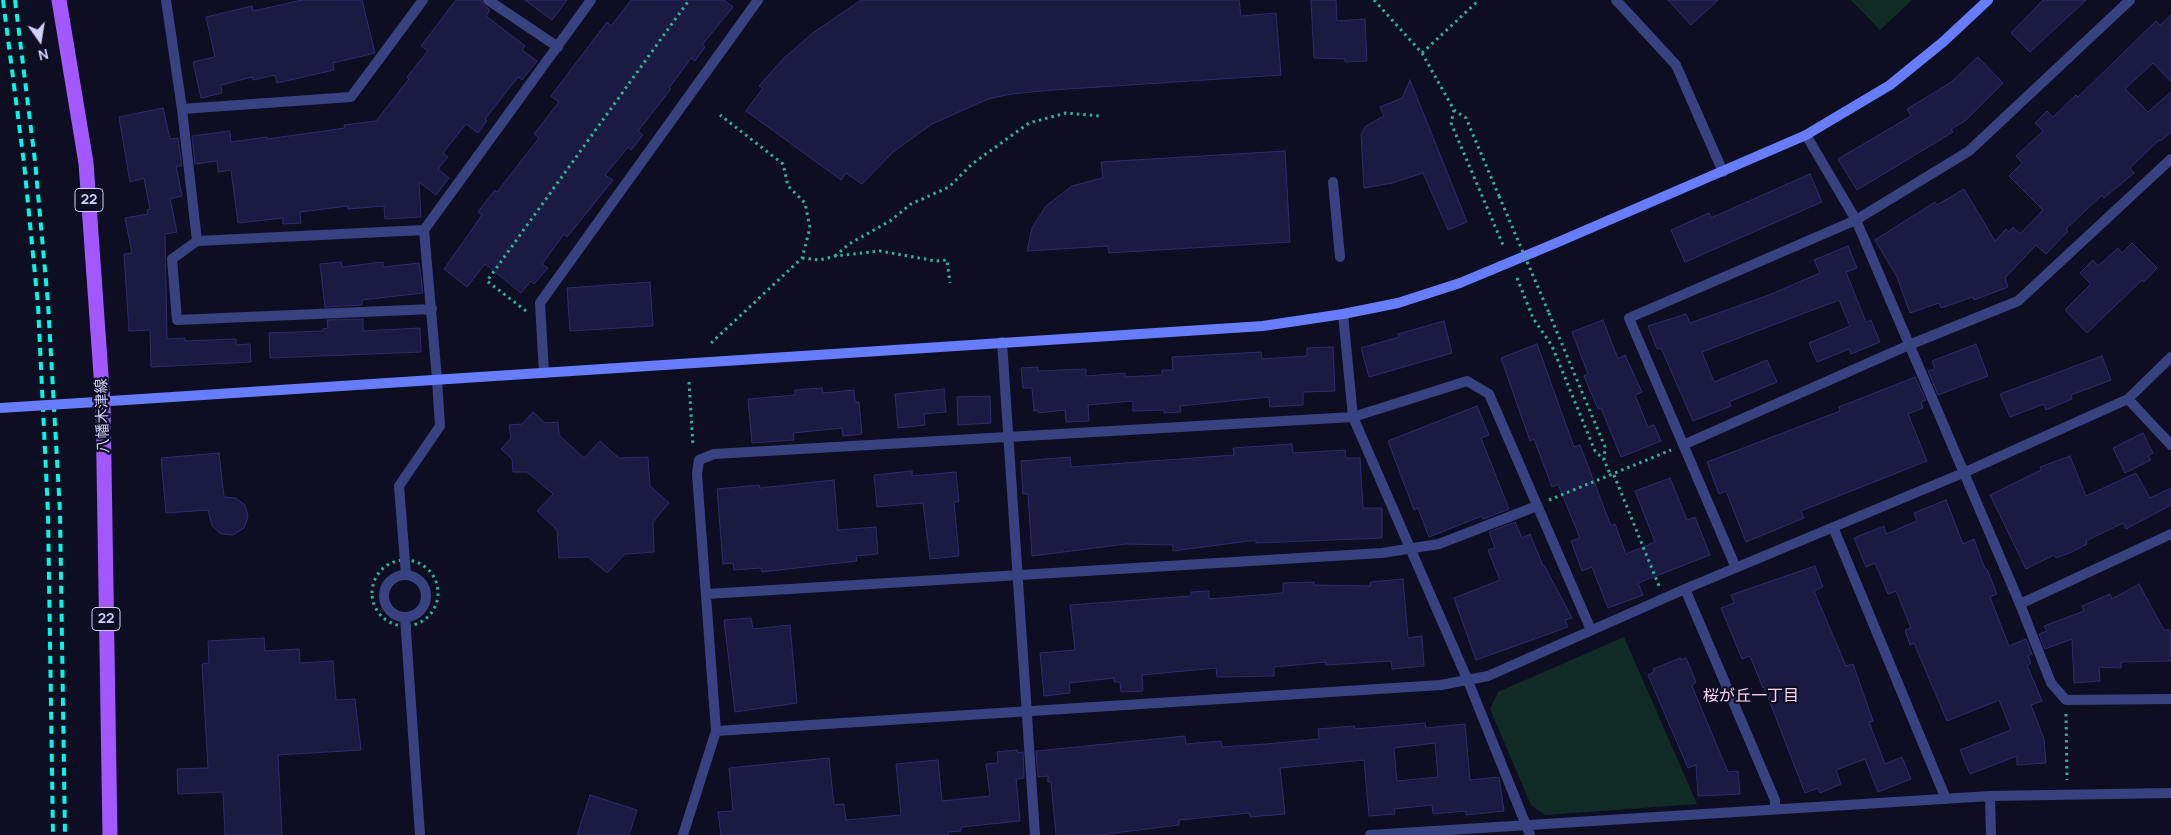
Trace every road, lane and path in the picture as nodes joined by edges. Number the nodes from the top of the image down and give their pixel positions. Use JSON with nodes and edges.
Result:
{"nodes":[{"id":1,"x":58,"y":0,"type":"edge"},
{"id":2,"x":166,"y":0,"type":"edge"},
{"id":3,"x":423,"y":0,"type":"edge"},
{"id":4,"x":488,"y":0,"type":"edge"},
{"id":5,"x":591,"y":0,"type":"edge"},
{"id":6,"x":689,"y":0,"type":"edge"},
{"id":7,"x":758,"y":0,"type":"edge"},
{"id":8,"x":1374,"y":0,"type":"edge"},
{"id":9,"x":1479,"y":0,"type":"edge"},
{"id":10,"x":1616,"y":0,"type":"edge"},
{"id":11,"x":1988,"y":0,"type":"edge"},
{"id":12,"x":2130,"y":0,"type":"edge"},
{"id":13,"x":558,"y":47,"type":"junction"},
{"id":14,"x":1422,"y":53,"type":"junction"},
{"id":15,"x":182,"y":109,"type":"junction"},
{"id":16,"x":1454,"y":110,"type":"junction"},
{"id":17,"x":720,"y":115,"type":"dead end"},
{"id":18,"x":1100,"y":116,"type":"dead end"},
{"id":19,"x":1806,"y":135,"type":"junction"},
{"id":20,"x":2171,"y":158,"type":"edge"},
{"id":21,"x":1723,"y":172,"type":"junction"},
{"id":22,"x":1333,"y":182,"type":"dead end"},
{"id":23,"x":1856,"y":220,"type":"junction"},
{"id":24,"x":424,"y":230,"type":"junction"},
{"id":25,"x":197,"y":241,"type":"junction"},
{"id":26,"x":1503,"y":245,"type":"dead end"},
{"id":27,"x":836,"y":256,"type":"junction"},
{"id":28,"x":1340,"y":257,"type":"dead end"},
{"id":29,"x":802,"y":258,"type":"junction"},
{"id":30,"x":1517,"y":278,"type":"dead end"},
{"id":31,"x":950,"y":283,"type":"dead end"},
{"id":32,"x":432,"y":309,"type":"junction"},
{"id":33,"x":540,"y":311,"type":"junction"},
{"id":34,"x":1343,"y":314,"type":"junction"},
{"id":35,"x":1002,"y":342,"type":"junction"},
{"id":36,"x":711,"y":343,"type":"dead end"},
{"id":37,"x":1909,"y":345,"type":"junction"},
{"id":38,"x":2171,"y":357,"type":"edge"},
{"id":39,"x":544,"y":373,"type":"junction"},
{"id":40,"x":437,"y":379,"type":"junction"},
{"id":41,"x":689,"y":382,"type":"dead end"},
{"id":42,"x":2128,"y":399,"type":"junction"},
{"id":43,"x":103,"y":403,"type":"junction"},
{"id":44,"x":0,"y":408,"type":"edge"},
{"id":45,"x":1353,"y":417,"type":"junction"},
{"id":46,"x":1008,"y":437,"type":"junction"},
{"id":47,"x":1683,"y":445,"type":"junction"},
{"id":48,"x":2171,"y":445,"type":"edge"},
{"id":49,"x":699,"y":460,"type":"junction"},
{"id":50,"x":1604,"y":460,"type":"junction"},
{"id":51,"x":1964,"y":472,"type":"junction"},
{"id":52,"x":1613,"y":475,"type":"junction"},
{"id":53,"x":1537,"y":506,"type":"junction"},
{"id":54,"x":1833,"y":527,"type":"junction"},
{"id":55,"x":2171,"y":534,"type":"edge"},
{"id":56,"x":1410,"y":548,"type":"junction"},
{"id":57,"x":405,"y":560,"type":"junction"},
{"id":58,"x":1736,"y":568,"type":"junction"},
{"id":59,"x":1017,"y":573,"type":"junction"},
{"id":60,"x":406,"y":575,"type":"junction"},
{"id":61,"x":1685,"y":589,"type":"junction"},
{"id":62,"x":708,"y":594,"type":"junction"},
{"id":63,"x":1664,"y":598,"type":"junction"},
{"id":64,"x":2020,"y":604,"type":"junction"},
{"id":65,"x":405,"y":622,"type":"junction"},
{"id":66,"x":1591,"y":630,"type":"junction"},
{"id":67,"x":1468,"y":681,"type":"junction"},
{"id":68,"x":2171,"y":699,"type":"edge"},
{"id":69,"x":2066,"y":700,"type":"junction"},
{"id":70,"x":1026,"y":712,"type":"junction"},
{"id":71,"x":716,"y":731,"type":"junction"},
{"id":72,"x":2057,"y":781,"type":"dead end"},
{"id":73,"x":2171,"y":793,"type":"edge"},
{"id":74,"x":1990,"y":796,"type":"junction"},
{"id":75,"x":1946,"y":799,"type":"junction"},
{"id":76,"x":1776,"y":809,"type":"junction"},
{"id":77,"x":1526,"y":825,"type":"junction"},
{"id":78,"x":110,"y":835,"type":"edge"},
{"id":79,"x":420,"y":835,"type":"edge"},
{"id":80,"x":683,"y":835,"type":"edge"},
{"id":81,"x":1035,"y":835,"type":"edge"},
{"id":82,"x":1370,"y":835,"type":"edge"},
{"id":83,"x":1530,"y":835,"type":"edge"},
{"id":84,"x":1991,"y":835,"type":"edge"}],
"edges":[{"from":1,"to":43,"type":"main road","name":"八幡木津線","number":"22"},
{"from":2,"to":15,"type":"street"},
{"from":3,"to":15,"type":"street"},
{"from":4,"to":13,"type":"street"},
{"from":5,"to":13,"type":"street"},
{"from":6,"to":33,"type":"path"},
{"from":7,"to":33,"type":"street"},
{"from":8,"to":14,"type":"path"},
{"from":9,"to":14,"type":"path"},
{"from":10,"to":21,"type":"street"},
{"from":11,"to":19,"type":"street"},
{"from":12,"to":23,"type":"street"},
{"from":13,"to":24,"type":"street"},
{"from":14,"to":16,"type":"path"},
{"from":15,"to":25,"type":"street"},
{"from":16,"to":26,"type":"path"},
{"from":16,"to":50,"type":"path","bridge":true},
{"from":17,"to":29,"type":"path"},
{"from":18,"to":27,"type":"path"},
{"from":19,"to":21,"type":"street"},
{"from":19,"to":23,"type":"street"},
{"from":20,"to":37,"type":"street"},
{"from":21,"to":34,"type":"street"},
{"from":22,"to":28,"type":"street"},
{"from":23,"to":37,"type":"street"},
{"from":23,"to":47,"type":"street"},
{"from":24,"to":25,"type":"street"},
{"from":24,"to":32,"type":"street"},
{"from":25,"to":32,"type":"street"},
{"from":27,"to":29,"type":"path"},
{"from":27,"to":31,"type":"path"},
{"from":29,"to":36,"type":"path"},
{"from":30,"to":50,"type":"path"},
{"from":32,"to":40,"type":"street"},
{"from":33,"to":39,"type":"street"},
{"from":34,"to":35,"type":"street"},
{"from":34,"to":45,"type":"street"},
{"from":35,"to":39,"type":"street"},
{"from":35,"to":46,"type":"street"},
{"from":37,"to":47,"type":"street"},
{"from":37,"to":51,"type":"street"},
{"from":38,"to":42,"type":"street"},
{"from":39,"to":40,"type":"street"},
{"from":40,"to":43,"type":"street"},
{"from":40,"to":57,"type":"street"},
{"from":41,"to":49,"type":"path"},
{"from":42,"to":48,"type":"street"},
{"from":42,"to":51,"type":"street"},
{"from":43,"to":44,"type":"street","bridge":true},
{"from":43,"to":78,"type":"main road","name":"八幡木津線","number":"22"},
{"from":45,"to":46,"type":"street"},
{"from":45,"to":53,"type":"street"},
{"from":45,"to":56,"type":"street"},
{"from":46,"to":49,"type":"street"},
{"from":46,"to":59,"type":"street"},
{"from":47,"to":52,"type":"path"},
{"from":47,"to":58,"type":"street"},
{"from":49,"to":62,"type":"street"},
{"from":50,"to":52,"type":"path"},
{"from":51,"to":54,"type":"street"},
{"from":51,"to":64,"type":"street"},
{"from":52,"to":53,"type":"path"},
{"from":52,"to":63,"type":"path"},
{"from":53,"to":56,"type":"street"},
{"from":53,"to":66,"type":"street"},
{"from":54,"to":58,"type":"street"},
{"from":54,"to":75,"type":"street"},
{"from":55,"to":64,"type":"street"},
{"from":56,"to":59,"type":"street"},
{"from":56,"to":67,"type":"street"},
{"from":57,"to":60,"type":"street"},
{"from":57,"to":65,"type":"path"},
{"from":57,"to":65,"type":"path"},
{"from":58,"to":61,"type":"street"},
{"from":59,"to":62,"type":"street"},
{"from":59,"to":70,"type":"street"},
{"from":60,"to":65,"type":"street"},
{"from":60,"to":65,"type":"street"},
{"from":61,"to":63,"type":"street"},
{"from":61,"to":76,"type":"street"},
{"from":62,"to":71,"type":"street"},
{"from":63,"to":66,"type":"street"},
{"from":64,"to":69,"type":"street"},
{"from":65,"to":79,"type":"street"},
{"from":66,"to":67,"type":"street"},
{"from":67,"to":70,"type":"street"},
{"from":67,"to":77,"type":"street"},
{"from":68,"to":69,"type":"street"},
{"from":69,"to":72,"type":"path"},
{"from":70,"to":71,"type":"street"},
{"from":70,"to":81,"type":"street"},
{"from":71,"to":80,"type":"street"},
{"from":73,"to":74,"type":"street"},
{"from":74,"to":75,"type":"street"},
{"from":74,"to":84,"type":"street"},
{"from":75,"to":76,"type":"street"},
{"from":76,"to":77,"type":"street"},
{"from":77,"to":82,"type":"street"},
{"from":77,"to":83,"type":"street"}]}
